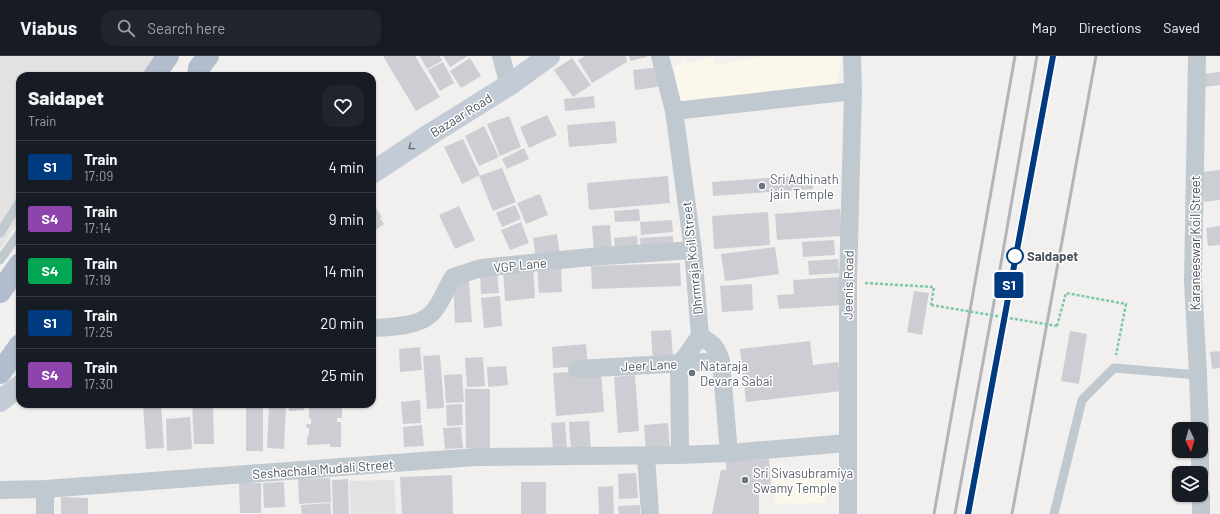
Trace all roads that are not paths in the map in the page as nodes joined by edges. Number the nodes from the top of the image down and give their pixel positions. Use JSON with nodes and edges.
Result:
{"nodes":[{"id":1,"x":168,"y":56,"type":"edge"},
{"id":2,"x":208,"y":56,"type":"edge"},
{"id":3,"x":501,"y":56,"type":"edge"},
{"id":4,"x":549,"y":56,"type":"edge"},
{"id":5,"x":660,"y":56,"type":"edge"},
{"id":6,"x":852,"y":56,"type":"edge"},
{"id":7,"x":1197,"y":56,"type":"edge"},
{"id":8,"x":157,"y":72,"type":"edge"},
{"id":9,"x":198,"y":72,"type":"edge"},
{"id":10,"x":509,"y":85,"type":"junction"},
{"id":11,"x":853,"y":91,"type":"junction"},
{"id":12,"x":674,"y":111,"type":"junction"},
{"id":13,"x":376,"y":170,"type":"edge"},
{"id":14,"x":16,"y":207,"type":"edge"},
{"id":15,"x":0,"y":233,"type":"edge"},
{"id":16,"x":16,"y":238,"type":"edge"},
{"id":17,"x":693,"y":250,"type":"junction"},
{"id":18,"x":0,"y":260,"type":"edge"},
{"id":19,"x":16,"y":270,"type":"edge"},
{"id":20,"x":0,"y":292,"type":"edge"},
{"id":21,"x":376,"y":328,"type":"edge"},
{"id":22,"x":700,"y":336,"type":"junction"},
{"id":23,"x":16,"y":351,"type":"edge"},
{"id":24,"x":720,"y":361,"type":"junction"},
{"id":25,"x":679,"y":363,"type":"junction"},
{"id":26,"x":577,"y":369,"type":"dead end"},
{"id":27,"x":0,"y":373,"type":"edge"},
{"id":28,"x":1198,"y":376,"type":"junction"},
{"id":29,"x":16,"y":389,"type":"edge"},
{"id":30,"x":0,"y":401,"type":"edge"},
{"id":31,"x":1200,"y":422,"type":"edge"},
{"id":32,"x":847,"y":443,"type":"junction"},
{"id":33,"x":729,"y":453,"type":"junction"},
{"id":34,"x":680,"y":455,"type":"junction"},
{"id":35,"x":646,"y":456,"type":"junction"},
{"id":36,"x":45,"y":489,"type":"junction"},
{"id":37,"x":0,"y":490,"type":"edge"},
{"id":38,"x":1201,"y":502,"type":"edge"},
{"id":39,"x":45,"y":514,"type":"edge"},
{"id":40,"x":650,"y":514,"type":"edge"},
{"id":41,"x":848,"y":514,"type":"edge"},
{"id":42,"x":1054,"y":514,"type":"edge"},
{"id":43,"x":1201,"y":514,"type":"edge"}],
"edges":[{"from":1,"to":8,"type":"main road"},
{"from":2,"to":9,"type":"main road"},
{"from":3,"to":10,"type":"street"},
{"from":4,"to":10,"type":"street","name":"Bazaar Road"},
{"from":5,"to":12,"type":"street","name":"Dhrmraja Koil Street"},
{"from":6,"to":11,"type":"street","name":"Jeenis Road"},
{"from":7,"to":28,"type":"street","name":"Karaneeswar Koil Street"},
{"from":10,"to":13,"type":"street","name":"Bazaar Road","one_way":true},
{"from":11,"to":12,"type":"street"},
{"from":11,"to":32,"type":"street","name":"Jeenis Road"},
{"from":12,"to":17,"type":"street","name":"Dhrmraja Koil Street"},
{"from":14,"to":15,"type":"lane"},
{"from":16,"to":18,"type":"lane"},
{"from":17,"to":21,"type":"street","name":"VGP Lane"},
{"from":17,"to":22,"type":"street","name":"Dhrmraja Koil Street"},
{"from":19,"to":20,"type":"main road"},
{"from":22,"to":24,"type":"street"},
{"from":22,"to":25,"type":"street"},
{"from":23,"to":27,"type":"main road"},
{"from":24,"to":25,"type":"street","name":"Jeer Lane"},
{"from":24,"to":33,"type":"street"},
{"from":25,"to":26,"type":"street","name":"Jeer Lane"},
{"from":25,"to":34,"type":"street"},
{"from":28,"to":31,"type":"street","name":"Karaneeswar Koil Street"},
{"from":28,"to":42,"type":"lane"},
{"from":29,"to":30,"type":"street"},
{"from":32,"to":33,"type":"street","name":"Seshachala Mudali Street"},
{"from":32,"to":41,"type":"street","name":"Jeenis Road"},
{"from":33,"to":34,"type":"street","name":"Seshachala Mudali Street"},
{"from":34,"to":35,"type":"street","name":"Seshachala Mudali Street"},
{"from":35,"to":36,"type":"street","name":"Seshachala Mudali Street"},
{"from":35,"to":40,"type":"street"},
{"from":36,"to":37,"type":"street","name":"Seshachala Mudali Street"},
{"from":36,"to":39,"type":"street"},
{"from":38,"to":43,"type":"street"}]}
